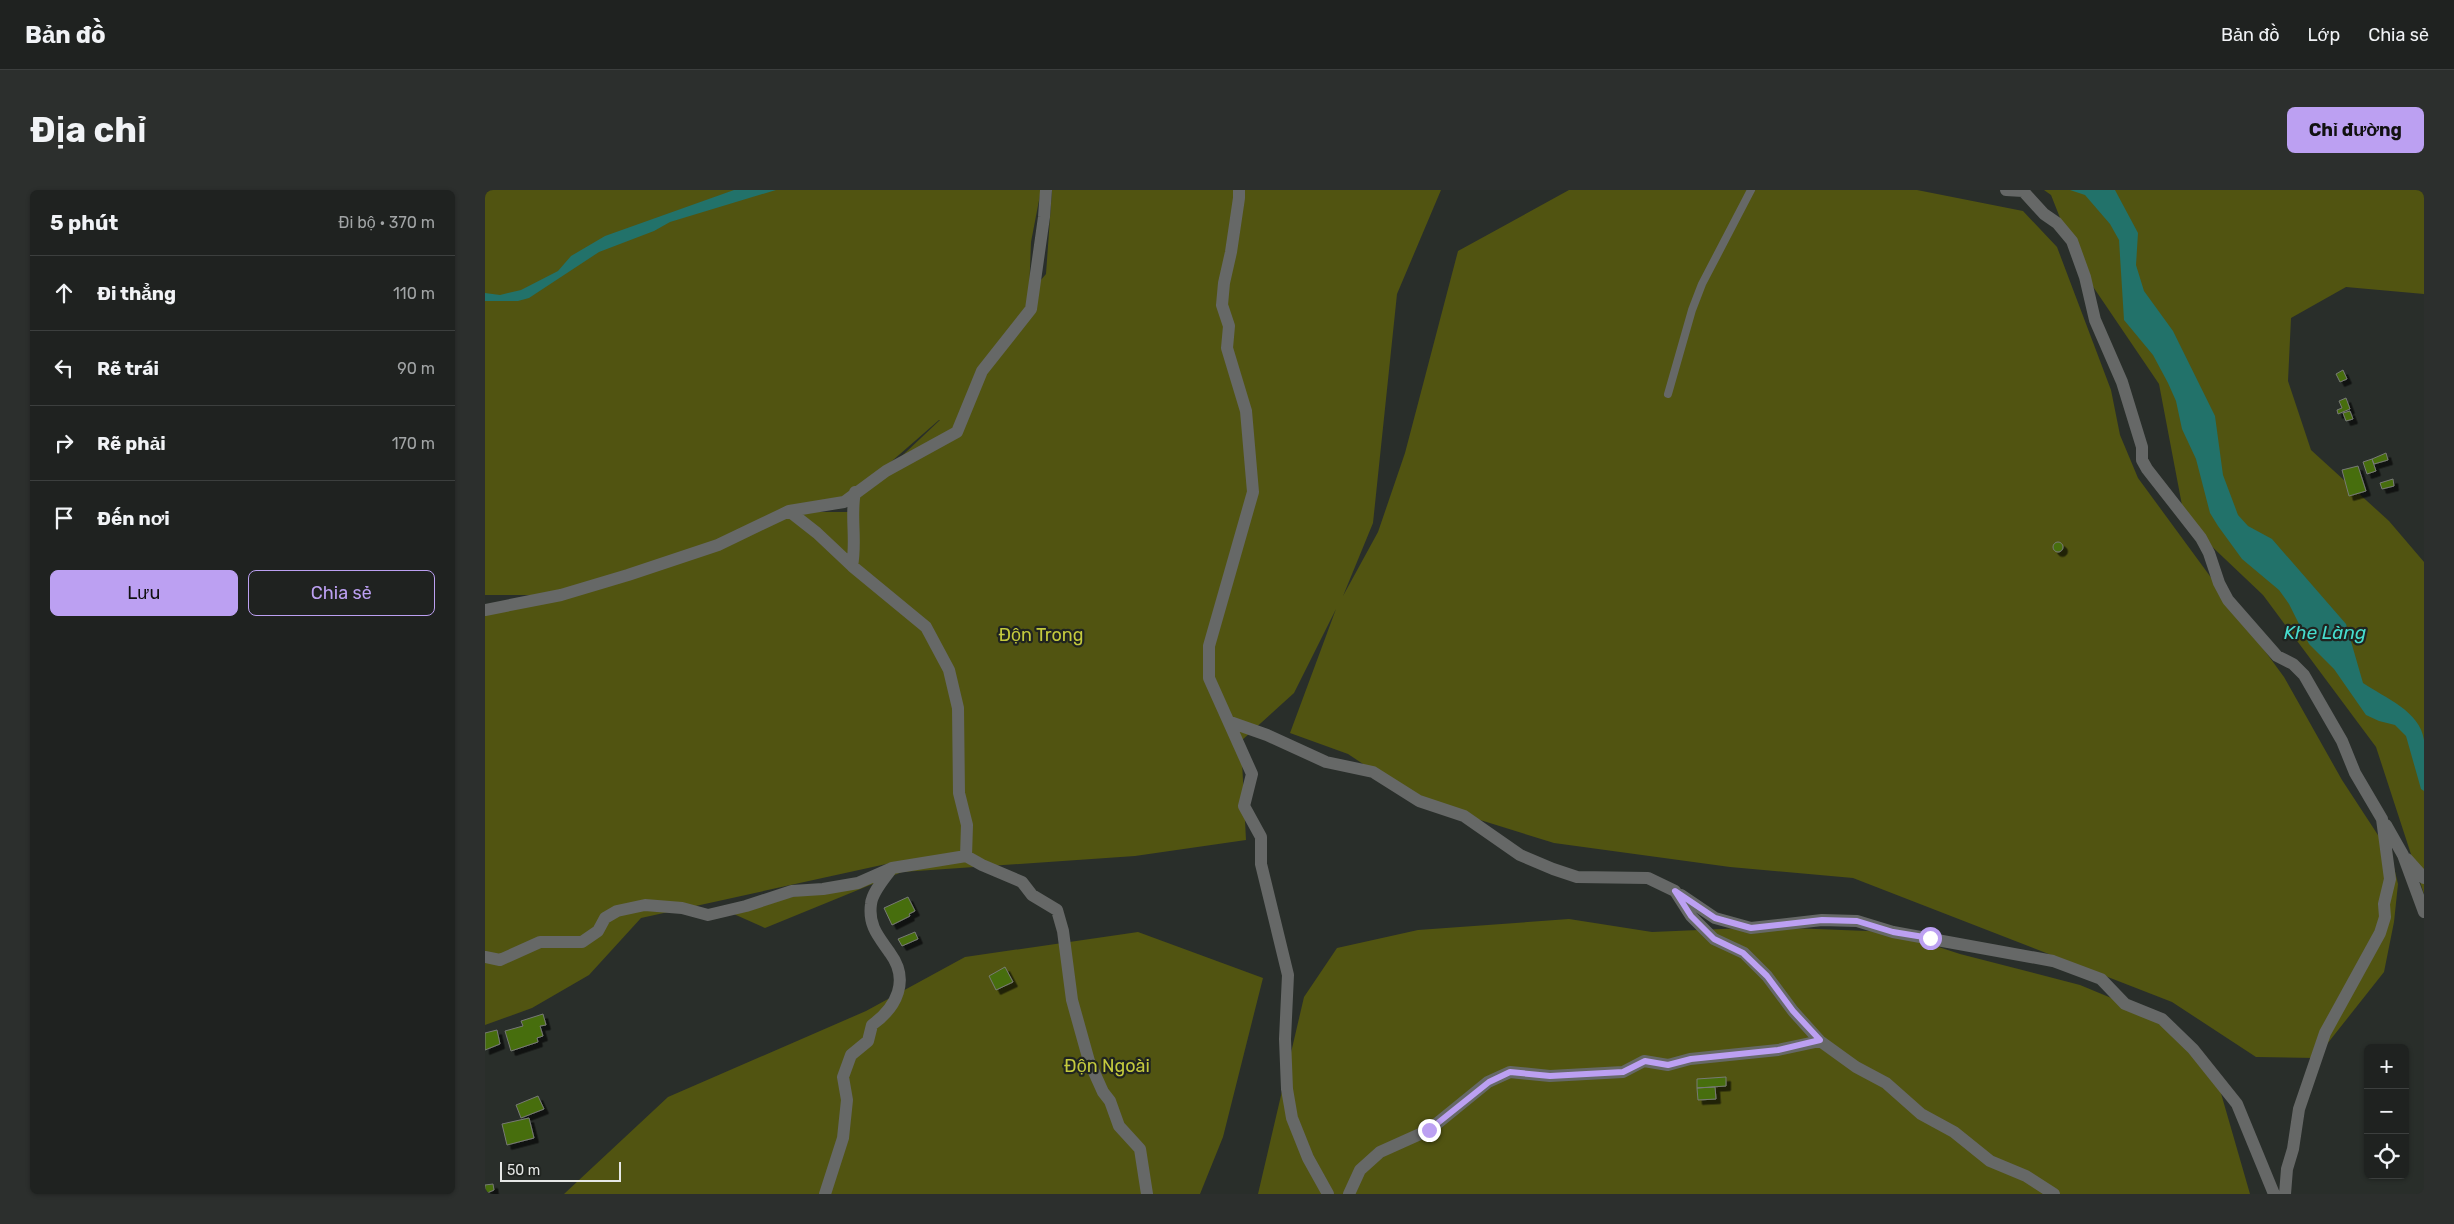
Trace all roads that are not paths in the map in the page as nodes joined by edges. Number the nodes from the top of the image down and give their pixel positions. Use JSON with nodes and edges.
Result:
{"nodes":[{"id":1,"x":1046,"y":190,"type":"edge"},
{"id":2,"x":1239,"y":190,"type":"edge"},
{"id":3,"x":1751,"y":190,"type":"edge"},
{"id":4,"x":2006,"y":190,"type":"edge"},
{"id":5,"x":1669,"y":394,"type":"dead end"},
{"id":6,"x":855,"y":492,"type":"junction"},
{"id":7,"x":789,"y":511,"type":"junction"},
{"id":8,"x":852,"y":566,"type":"junction"},
{"id":9,"x":485,"y":610,"type":"edge"},
{"id":10,"x":1229,"y":722,"type":"junction"},
{"id":11,"x":2383,"y":818,"type":"junction"},
{"id":12,"x":966,"y":856,"type":"junction"},
{"id":13,"x":2403,"y":856,"type":"junction"},
{"id":14,"x":891,"y":868,"type":"junction"},
{"id":15,"x":2424,"y":878,"type":"edge"},
{"id":16,"x":1675,"y":891,"type":"junction"},
{"id":17,"x":2424,"y":912,"type":"edge"},
{"id":18,"x":485,"y":957,"type":"edge"},
{"id":19,"x":1820,"y":1040,"type":"junction"},
{"id":20,"x":825,"y":1194,"type":"edge"},
{"id":21,"x":1147,"y":1194,"type":"edge"},
{"id":22,"x":1328,"y":1194,"type":"edge"},
{"id":23,"x":1349,"y":1194,"type":"edge"},
{"id":24,"x":2054,"y":1194,"type":"edge"},
{"id":25,"x":2274,"y":1194,"type":"edge"},
{"id":26,"x":2285,"y":1194,"type":"edge"}],
"edges":[{"from":1,"to":6,"type":"street"},
{"from":2,"to":10,"type":"street"},
{"from":3,"to":5,"type":"lane"},
{"from":4,"to":11,"type":"street"},
{"from":6,"to":7,"type":"street"},
{"from":6,"to":8,"type":"street"},
{"from":7,"to":8,"type":"street"},
{"from":7,"to":9,"type":"street"},
{"from":8,"to":12,"type":"street"},
{"from":10,"to":16,"type":"street"},
{"from":10,"to":22,"type":"street"},
{"from":11,"to":13,"type":"street"},
{"from":11,"to":26,"type":"street"},
{"from":12,"to":14,"type":"street"},
{"from":12,"to":21,"type":"street"},
{"from":13,"to":15,"type":"street"},
{"from":13,"to":17,"type":"street"},
{"from":14,"to":18,"type":"street"},
{"from":14,"to":20,"type":"street"},
{"from":16,"to":19,"type":"street"},
{"from":16,"to":25,"type":"street"},
{"from":19,"to":23,"type":"street"},
{"from":19,"to":24,"type":"street"}]}
